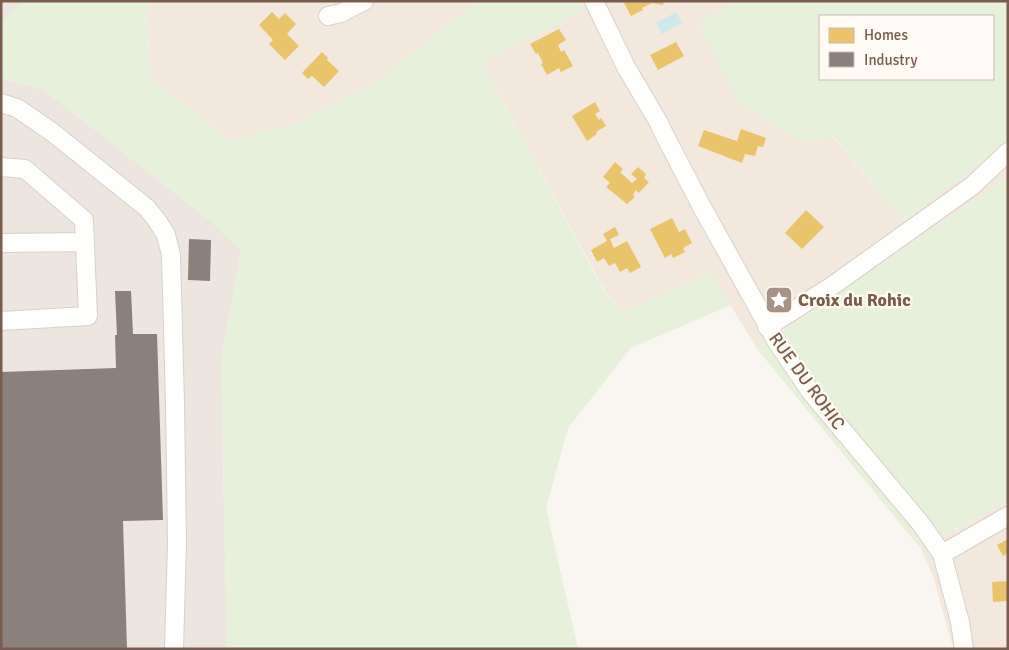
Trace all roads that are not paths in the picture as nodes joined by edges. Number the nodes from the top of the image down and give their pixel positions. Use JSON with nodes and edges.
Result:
{"nodes":[{"id":1,"x":364,"y":1,"type":"edge"},
{"id":2,"x":594,"y":1,"type":"edge"},
{"id":3,"x":328,"y":16,"type":"dead end"},
{"id":4,"x":1,"y":104,"type":"edge"},
{"id":5,"x":1008,"y":152,"type":"edge"},
{"id":6,"x":1,"y":167,"type":"edge"},
{"id":7,"x":1,"y":242,"type":"edge"},
{"id":8,"x":85,"y":242,"type":"junction"},
{"id":9,"x":1,"y":321,"type":"edge"},
{"id":10,"x":767,"y":327,"type":"junction"},
{"id":11,"x":1008,"y":516,"type":"edge"},
{"id":12,"x":942,"y":554,"type":"junction"},
{"id":13,"x":174,"y":649,"type":"edge"},
{"id":14,"x":964,"y":649,"type":"edge"}],
"edges":[{"from":1,"to":3,"type":"street"},
{"from":2,"to":10,"type":"street","name":"RUE DU ROHIC"},
{"from":4,"to":13,"type":"street"},
{"from":5,"to":10,"type":"street"},
{"from":6,"to":8,"type":"street"},
{"from":7,"to":8,"type":"street"},
{"from":8,"to":9,"type":"street"},
{"from":10,"to":12,"type":"street","name":"RUE DU ROHIC"},
{"from":11,"to":12,"type":"street"},
{"from":12,"to":14,"type":"street","name":"RUE DU ROHIC"}]}
